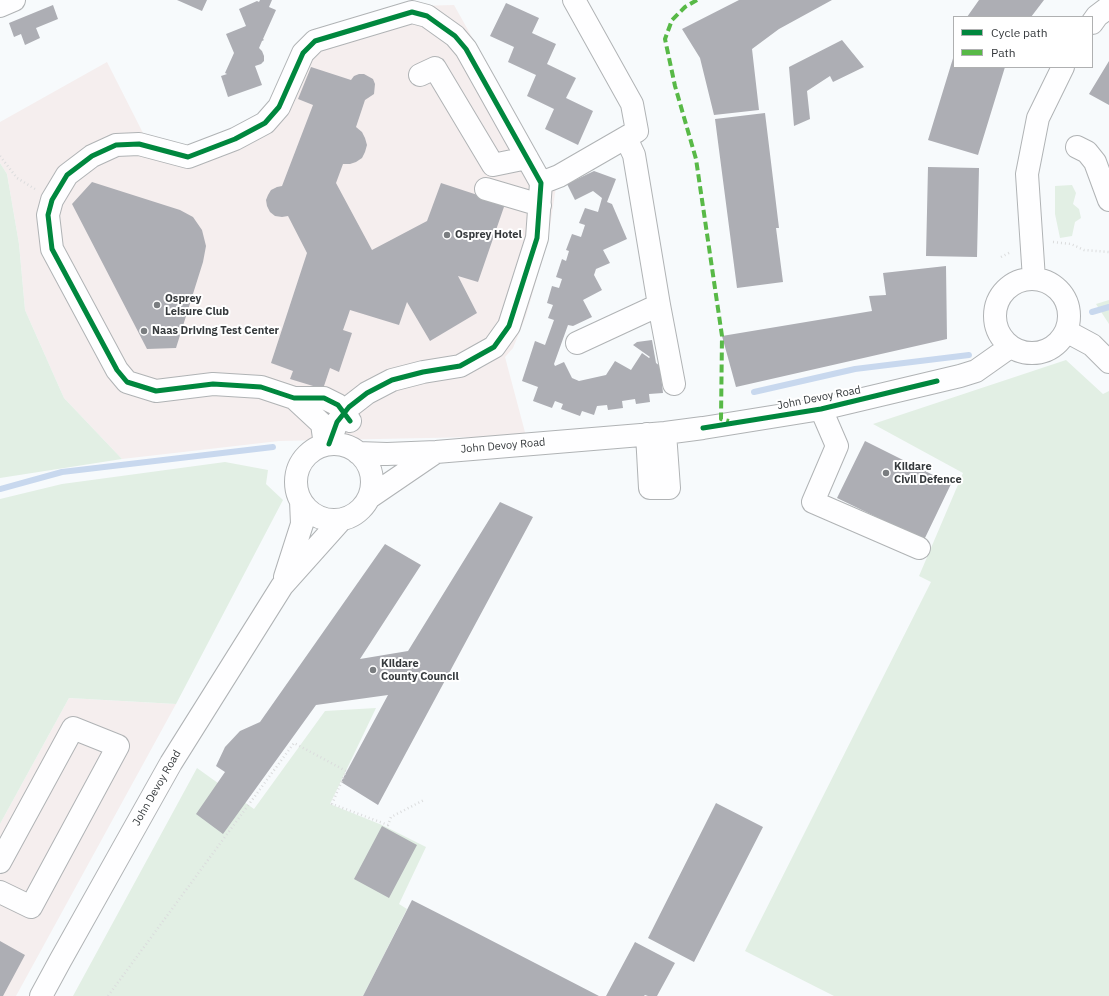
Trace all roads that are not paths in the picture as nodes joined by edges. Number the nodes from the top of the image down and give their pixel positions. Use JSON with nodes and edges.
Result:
{"nodes":[{"id":1,"x":14,"y":0,"type":"edge"},
{"id":2,"x":574,"y":0,"type":"edge"},
{"id":3,"x":0,"y":6,"type":"edge"},
{"id":4,"x":1109,"y":7,"type":"edge"},
{"id":5,"x":429,"y":8,"type":"edge"},
{"id":6,"x":1093,"y":22,"type":"edge"},
{"id":7,"x":1063,"y":68,"type":"edge"},
{"id":8,"x":420,"y":75,"type":"dead end"},
{"id":9,"x":626,"y":138,"type":"junction"},
{"id":10,"x":1077,"y":147,"type":"dead end"},
{"id":11,"x":527,"y":158,"type":"junction"},
{"id":12,"x":541,"y":183,"type":"junction"},
{"id":13,"x":486,"y":189,"type":"dead end"},
{"id":14,"x":1109,"y":200,"type":"edge"},
{"id":15,"x":540,"y":205,"type":"junction"},
{"id":16,"x":1034,"y":278,"type":"junction"},
{"id":17,"x":659,"y":305,"type":"junction"},
{"id":18,"x":1066,"y":331,"type":"junction"},
{"id":19,"x":578,"y":343,"type":"dead end"},
{"id":20,"x":1010,"y":347,"type":"junction"},
{"id":21,"x":1109,"y":362,"type":"edge"},
{"id":22,"x":674,"y":384,"type":"dead end"},
{"id":23,"x":294,"y":398,"type":"junction"},
{"id":24,"x":822,"y":409,"type":"junction"},
{"id":25,"x":348,"y":414,"type":"junction"},
{"id":26,"x":656,"y":433,"type":"junction"},
{"id":27,"x":340,"y":447,"type":"junction"},
{"id":28,"x":436,"y":452,"type":"junction"},
{"id":29,"x":659,"y":488,"type":"dead end"},
{"id":30,"x":370,"y":496,"type":"junction"},
{"id":31,"x":301,"y":501,"type":"junction"},
{"id":32,"x":341,"y":520,"type":"junction"},
{"id":33,"x":919,"y":548,"type":"dead end"},
{"id":34,"x":282,"y":586,"type":"junction"},
{"id":35,"x":0,"y":862,"type":"edge"},
{"id":36,"x":0,"y":892,"type":"edge"},
{"id":37,"x":41,"y":996,"type":"edge"}],
"edges":[{"from":1,"to":3,"type":"street"},
{"from":2,"to":9,"type":"street"},
{"from":4,"to":6,"type":"street"},
{"from":5,"to":11,"type":"street"},
{"from":5,"to":23,"type":"street"},
{"from":7,"to":16,"type":"street"},
{"from":8,"to":11,"type":"street"},
{"from":9,"to":12,"type":"street"},
{"from":9,"to":17,"type":"street"},
{"from":10,"to":14,"type":"street"},
{"from":11,"to":12,"type":"street"},
{"from":12,"to":15,"type":"street"},
{"from":13,"to":15,"type":"street"},
{"from":15,"to":25,"type":"street"},
{"from":16,"to":18,"type":"street"},
{"from":16,"to":20,"type":"street"},
{"from":17,"to":19,"type":"street"},
{"from":17,"to":22,"type":"street"},
{"from":18,"to":20,"type":"street"},
{"from":18,"to":21,"type":"street"},
{"from":20,"to":24,"type":"street","name":"John Devoy Road"},
{"from":23,"to":25,"type":"street"},
{"from":23,"to":27,"type":"street"},
{"from":24,"to":26,"type":"street","name":"John Devoy Road"},
{"from":24,"to":33,"type":"street"},
{"from":25,"to":27,"type":"street"},
{"from":26,"to":28,"type":"street","name":"John Devoy Road"},
{"from":26,"to":29,"type":"street"},
{"from":27,"to":28,"type":"street","name":"John Devoy Road"},
{"from":27,"to":30,"type":"street"},
{"from":27,"to":31,"type":"street"},
{"from":28,"to":30,"type":"street","name":"John Devoy Road"},
{"from":30,"to":32,"type":"street"},
{"from":31,"to":32,"type":"street"},
{"from":31,"to":34,"type":"street","name":"John Devoy Road"},
{"from":32,"to":34,"type":"street","name":"John Devoy Road"},
{"from":34,"to":37,"type":"street","name":"John Devoy Road"},
{"from":35,"to":36,"type":"street"}]}
